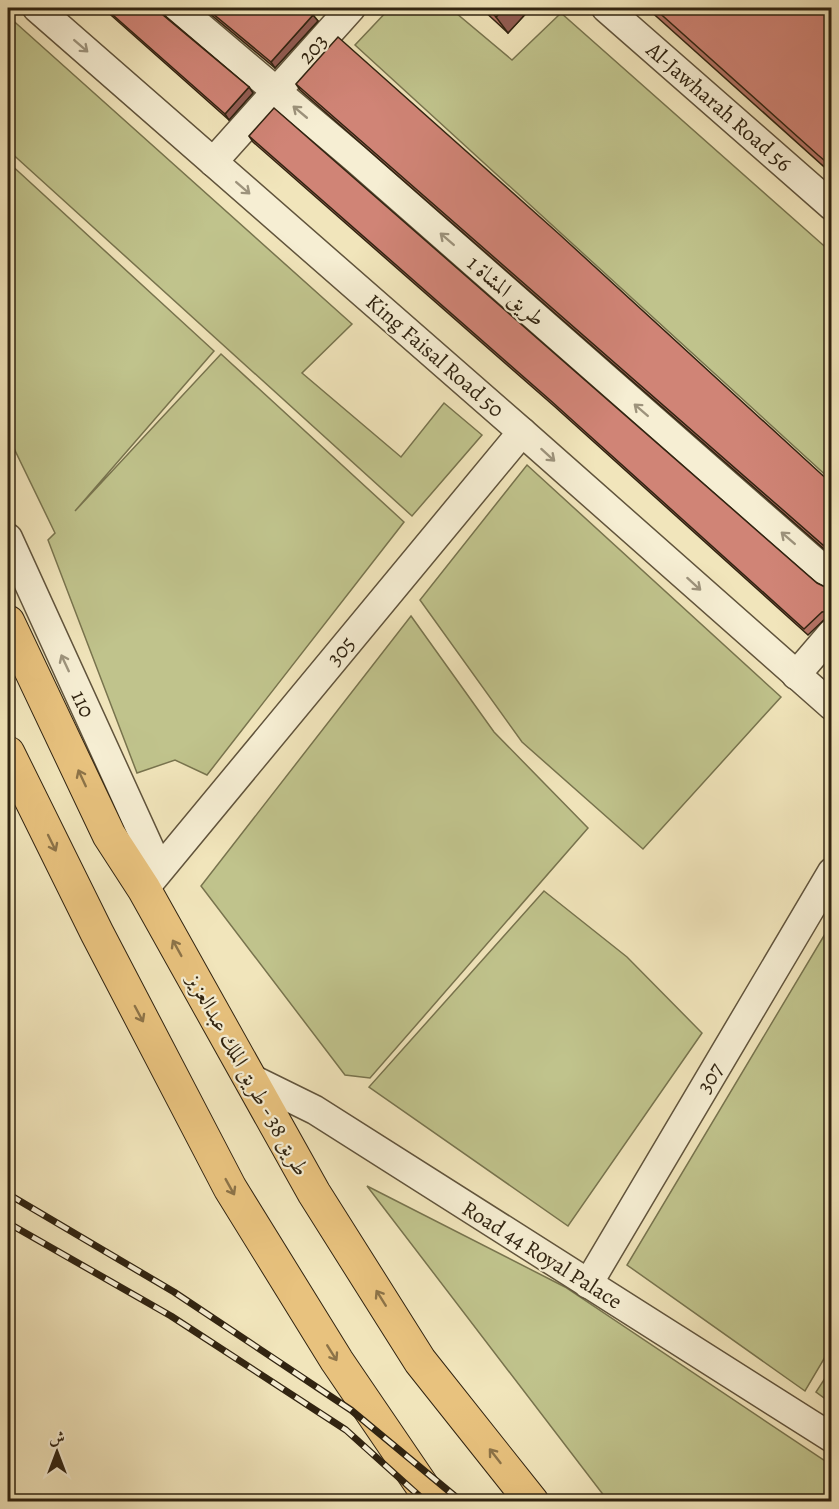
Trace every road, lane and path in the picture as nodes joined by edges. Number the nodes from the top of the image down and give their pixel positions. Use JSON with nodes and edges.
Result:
{"nodes":[{"id":1,"x":36,"y":8,"type":"edge"},
{"id":2,"x":178,"y":8,"type":"edge"},
{"id":3,"x":351,"y":8,"type":"edge"},
{"id":4,"x":606,"y":8,"type":"edge"},
{"id":5,"x":276,"y":91,"type":"junction"},
{"id":6,"x":213,"y":162,"type":"junction"},
{"id":7,"x":831,"y":206,"type":"edge"},
{"id":8,"x":522,"y":432,"type":"junction"},
{"id":9,"x":8,"y":538,"type":"edge"},
{"id":10,"x":831,"y":577,"type":"edge"},
{"id":11,"x":8,"y":622,"type":"edge"},
{"id":12,"x":831,"y":633,"type":"edge"},
{"id":13,"x":796,"y":675,"type":"junction"},
{"id":14,"x":831,"y":706,"type":"edge"},
{"id":15,"x":11,"y":761,"type":"edge"},
{"id":16,"x":831,"y":872,"type":"edge"},
{"id":17,"x":152,"y":879,"type":"junction"},
{"id":18,"x":250,"y":1078,"type":"junction"},
{"id":19,"x":588,"y":1284,"type":"junction"},
{"id":20,"x":831,"y":1438,"type":"edge"},
{"id":21,"x":433,"y":1502,"type":"edge"},
{"id":22,"x":532,"y":1502,"type":"edge"}],
"edges":[{"from":1,"to":6,"type":"street","name":"King Faisal Road 50","one_way":true},
{"from":2,"to":5,"type":"street","name":"طريق المشاة 1"},
{"from":3,"to":5,"type":"street","name":"203"},
{"from":4,"to":7,"type":"street","name":"Al-Jawharah Road 56"},
{"from":5,"to":6,"type":"street","name":"203"},
{"from":10,"to":5,"type":"street","name":"طريق المشاة 1","one_way":true},
{"from":6,"to":8,"type":"street","name":"King Faisal Road 50","one_way":true},
{"from":8,"to":13,"type":"street","name":"King Faisal Road 50","one_way":true},
{"from":8,"to":17,"type":"street","name":"305"},
{"from":17,"to":9,"type":"street","name":"110","one_way":true},
{"from":17,"to":11,"type":"main road","name":"طريق 38 - طريق الملك عبدالعزيز","one_way":true},
{"from":12,"to":13,"type":"street"},
{"from":13,"to":14,"type":"street","name":"King Faisal Road 50"},
{"from":15,"to":21,"type":"main road","one_way":true},
{"from":16,"to":19,"type":"street","name":"307"},
{"from":18,"to":17,"type":"main road","name":"طريق 38 - طريق الملك عبدالعزيز","one_way":true},
{"from":18,"to":19,"type":"street","name":"Road 44 Royal Palace"},
{"from":22,"to":18,"type":"main road","name":"طريق 38 - طريق الملك عبدالعزيز","one_way":true},
{"from":19,"to":20,"type":"street","name":"Road 44 Royal Palace"}]}
